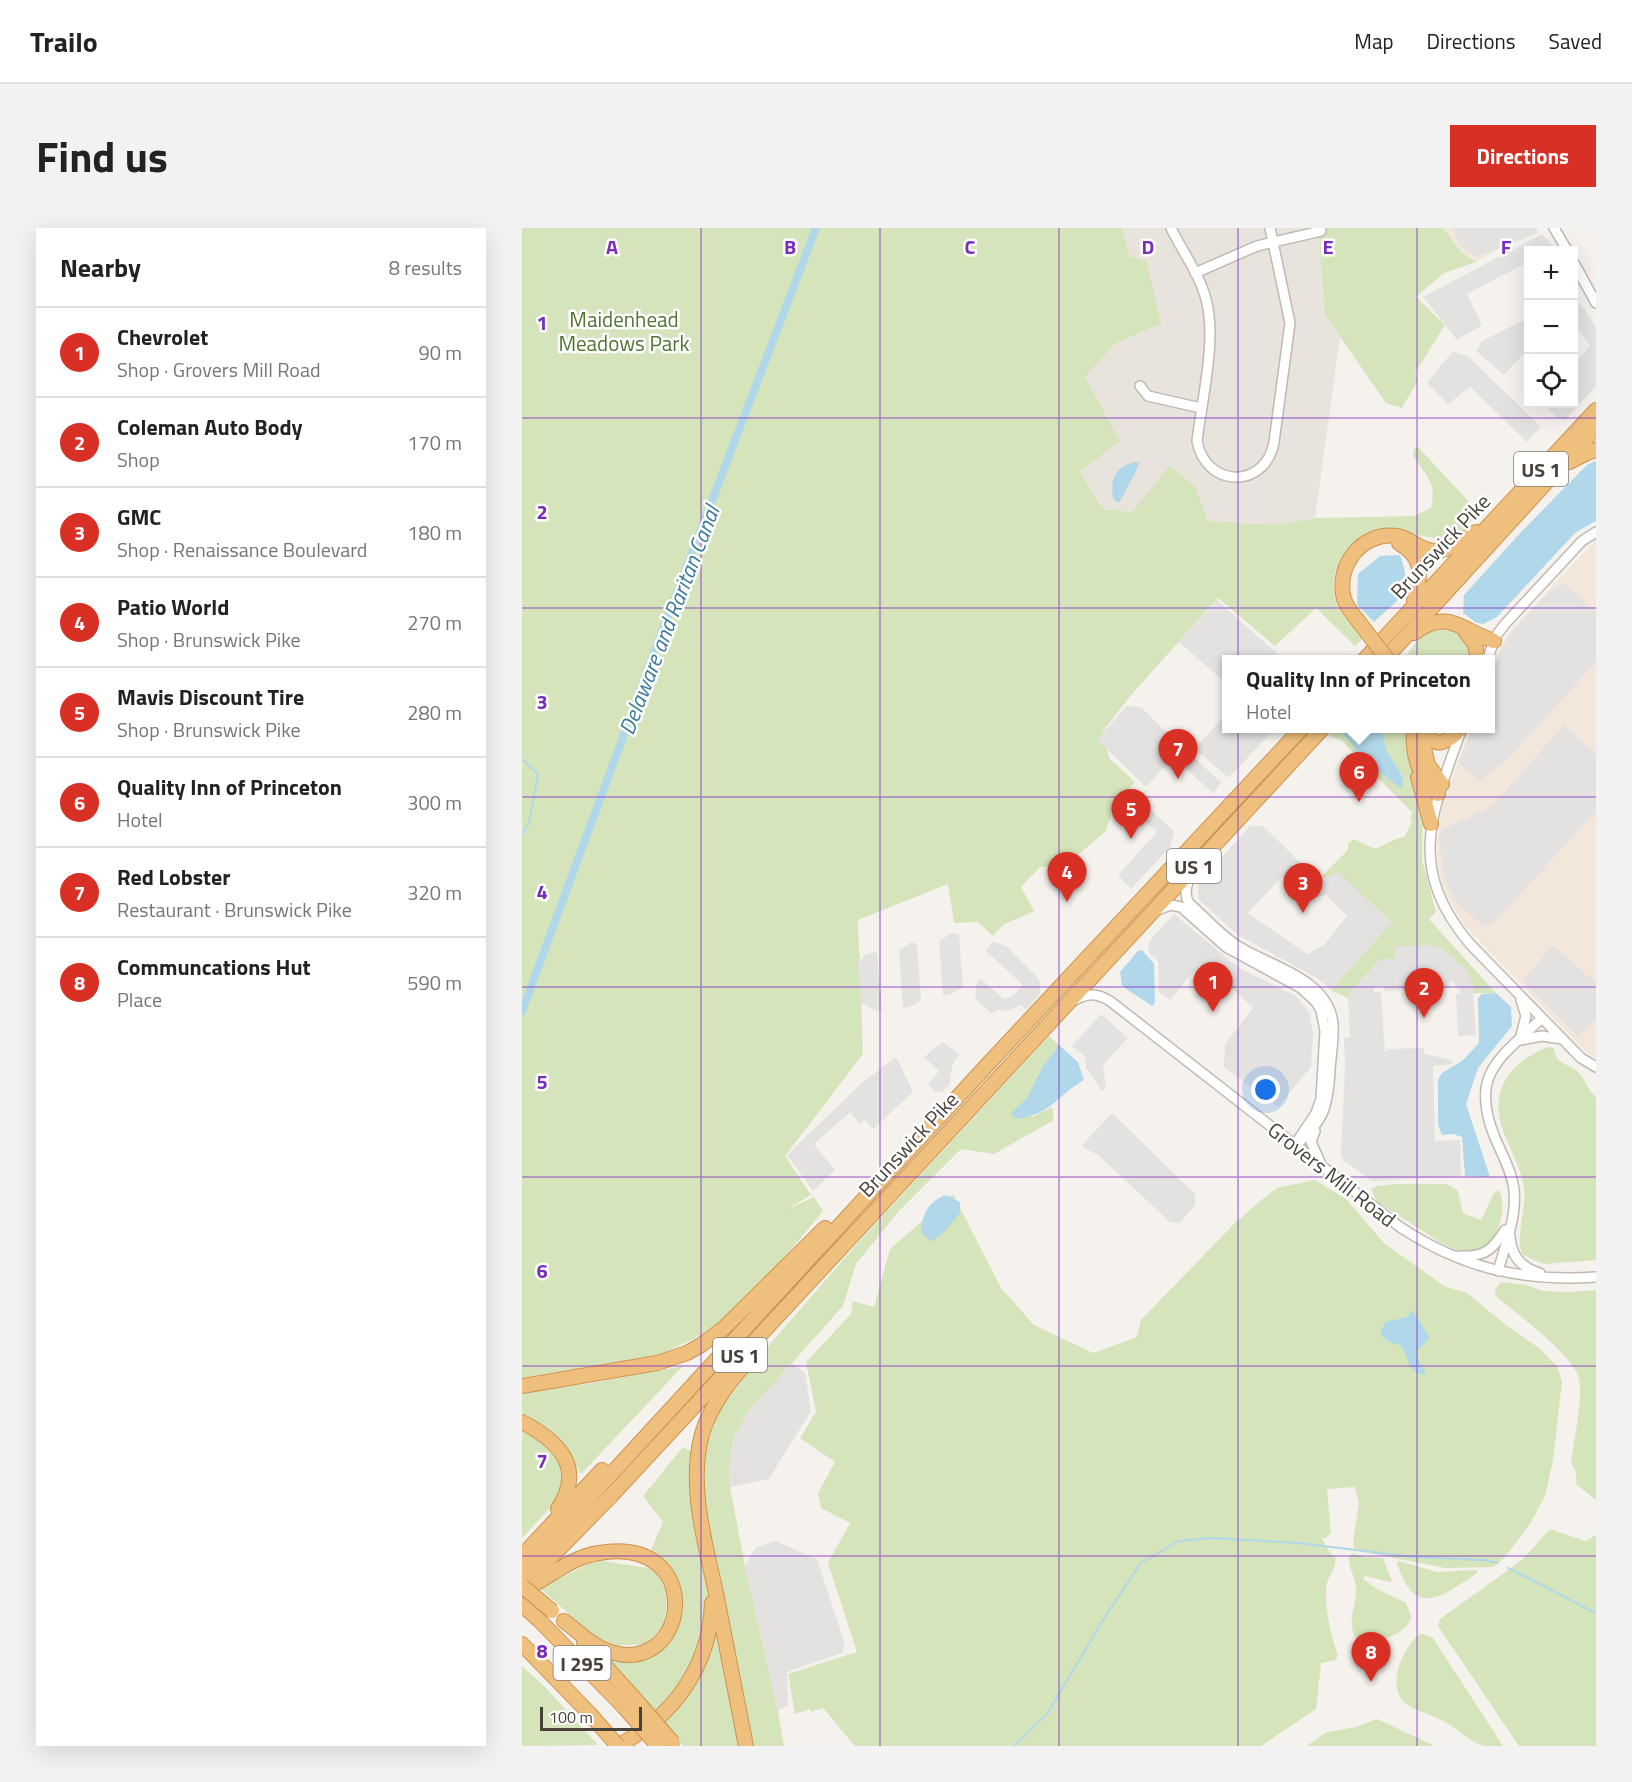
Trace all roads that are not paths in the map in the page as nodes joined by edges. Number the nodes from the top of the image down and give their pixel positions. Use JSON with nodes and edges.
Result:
{"nodes":[{"id":1,"x":1171,"y":228,"type":"edge"},
{"id":2,"x":1270,"y":228,"type":"edge"},
{"id":3,"x":1554,"y":228,"type":"edge"},
{"id":4,"x":1320,"y":231,"type":"dead end"},
{"id":5,"x":1274,"y":242,"type":"junction"},
{"id":6,"x":1565,"y":246,"type":"edge"},
{"id":7,"x":1578,"y":270,"type":"edge"},
{"id":8,"x":1195,"y":273,"type":"junction"},
{"id":9,"x":1596,"y":303,"type":"edge"},
{"id":10,"x":1140,"y":386,"type":"dead end"},
{"id":11,"x":1201,"y":408,"type":"junction"},
{"id":12,"x":1596,"y":410,"type":"edge"},
{"id":13,"x":1596,"y":428,"type":"edge"},
{"id":14,"x":1596,"y":450,"type":"edge"},
{"id":15,"x":1560,"y":468,"type":"junction"},
{"id":16,"x":1486,"y":527,"type":"junction"},
{"id":17,"x":1596,"y":532,"type":"edge"},
{"id":18,"x":1374,"y":539,"type":"junction"},
{"id":19,"x":1413,"y":605,"type":"junction"},
{"id":20,"x":1464,"y":629,"type":"junction"},
{"id":21,"x":1494,"y":642,"type":"junction"},
{"id":22,"x":1396,"y":647,"type":"junction"},
{"id":23,"x":1368,"y":655,"type":"edge"},
{"id":24,"x":1382,"y":655,"type":"edge"},
{"id":25,"x":1390,"y":655,"type":"edge"},
{"id":26,"x":1477,"y":655,"type":"edge"},
{"id":27,"x":1489,"y":655,"type":"edge"},
{"id":28,"x":1298,"y":733,"type":"edge"},
{"id":29,"x":1319,"y":733,"type":"edge"},
{"id":30,"x":1414,"y":733,"type":"edge"},
{"id":31,"x":1422,"y":733,"type":"edge"},
{"id":32,"x":1425,"y":733,"type":"edge"},
{"id":33,"x":1458,"y":733,"type":"edge"},
{"id":34,"x":1461,"y":733,"type":"edge"},
{"id":35,"x":1414,"y":757,"type":"junction"},
{"id":36,"x":1440,"y":790,"type":"junction"},
{"id":37,"x":1431,"y":824,"type":"junction"},
{"id":38,"x":1195,"y":865,"type":"junction"},
{"id":39,"x":1150,"y":914,"type":"junction"},
{"id":40,"x":1519,"y":995,"type":"junction"},
{"id":41,"x":1066,"y":1005,"type":"junction"},
{"id":42,"x":1542,"y":1018,"type":"junction"},
{"id":43,"x":1562,"y":1039,"type":"junction"},
{"id":44,"x":1518,"y":1040,"type":"junction"},
{"id":45,"x":1596,"y":1067,"type":"edge"},
{"id":46,"x":957,"y":1122,"type":"junction"},
{"id":47,"x":1317,"y":1125,"type":"junction"},
{"id":48,"x":930,"y":1127,"type":"junction"},
{"id":49,"x":1295,"y":1146,"type":"junction"},
{"id":50,"x":1323,"y":1167,"type":"junction"},
{"id":51,"x":1512,"y":1217,"type":"junction"},
{"id":52,"x":1446,"y":1254,"type":"junction"},
{"id":53,"x":1498,"y":1271,"type":"junction"},
{"id":54,"x":1596,"y":1276,"type":"edge"},
{"id":55,"x":1560,"y":1278,"type":"junction"},
{"id":56,"x":522,"y":1386,"type":"edge"},
{"id":57,"x":674,"y":1404,"type":"junction"},
{"id":58,"x":522,"y":1422,"type":"edge"},
{"id":59,"x":542,"y":1534,"type":"junction"},
{"id":60,"x":522,"y":1556,"type":"edge"},
{"id":61,"x":522,"y":1571,"type":"edge"},
{"id":62,"x":711,"y":1573,"type":"junction"},
{"id":63,"x":522,"y":1588,"type":"edge"},
{"id":64,"x":522,"y":1605,"type":"edge"},
{"id":65,"x":564,"y":1621,"type":"junction"},
{"id":66,"x":522,"y":1644,"type":"edge"},
{"id":67,"x":522,"y":1653,"type":"edge"},
{"id":68,"x":563,"y":1686,"type":"junction"},
{"id":69,"x":629,"y":1703,"type":"junction"},
{"id":70,"x":674,"y":1744,"type":"edge"},
{"id":71,"x":617,"y":1746,"type":"edge"},
{"id":72,"x":658,"y":1746,"type":"edge"},
{"id":73,"x":746,"y":1746,"type":"edge"}],
"edges":[{"from":1,"to":8,"type":"street"},
{"from":2,"to":5,"type":"street"},
{"from":3,"to":6,"type":"street"},
{"from":4,"to":5,"type":"street"},
{"from":5,"to":8,"type":"street"},
{"from":5,"to":11,"type":"street"},
{"from":7,"to":9,"type":"street"},
{"from":8,"to":11,"type":"street"},
{"from":10,"to":11,"type":"street"},
{"from":12,"to":16,"type":"highway","name":"Brunswick Pike","number":"US 1"},
{"from":13,"to":15,"type":"highway","name":"Brunswick Pike","number":"US 1"},
{"from":14,"to":15,"type":"highway"},
{"from":15,"to":22,"type":"highway","name":"Brunswick Pike","number":"US 1"},
{"from":16,"to":18,"type":"highway"},
{"from":16,"to":19,"type":"highway","name":"Brunswick Pike","number":"US 1"},
{"from":17,"to":21,"type":"street"},
{"from":18,"to":19,"type":"highway"},
{"from":18,"to":24,"type":"highway","bridge":true},
{"from":19,"to":23,"type":"highway","name":"Brunswick Pike","number":"US 1"},
{"from":20,"to":21,"type":"highway"},
{"from":20,"to":22,"type":"highway"},
{"from":20,"to":26,"type":"highway"},
{"from":21,"to":27,"type":"street"},
{"from":22,"to":25,"type":"highway","name":"Brunswick Pike","number":"US 1"},
{"from":28,"to":48,"type":"highway","name":"Brunswick Pike","number":"US 1"},
{"from":29,"to":38,"type":"highway","name":"Brunswick Pike","number":"US 1"},
{"from":30,"to":35,"type":"highway"},
{"from":31,"to":36,"type":"highway"},
{"from":32,"to":33,"type":"highway"},
{"from":34,"to":36,"type":"street"},
{"from":35,"to":36,"type":"highway"},
{"from":35,"to":37,"type":"highway"},
{"from":36,"to":37,"type":"street"},
{"from":37,"to":40,"type":"street"},
{"from":38,"to":39,"type":"highway","name":"Brunswick Pike","number":"US 1"},
{"from":38,"to":47,"type":"street"},
{"from":39,"to":41,"type":"highway","name":"Brunswick Pike","number":"US 1"},
{"from":39,"to":49,"type":"street"},
{"from":40,"to":42,"type":"street"},
{"from":40,"to":44,"type":"street"},
{"from":41,"to":46,"type":"highway","name":"Brunswick Pike","number":"US 1"},
{"from":41,"to":49,"type":"street","name":"Grovers Mill Road"},
{"from":42,"to":43,"type":"street"},
{"from":42,"to":44,"type":"street"},
{"from":43,"to":44,"type":"street"},
{"from":43,"to":45,"type":"street"},
{"from":44,"to":51,"type":"street"},
{"from":46,"to":62,"type":"highway"},
{"from":46,"to":63,"type":"highway","name":"Brunswick Pike","number":"US 1"},
{"from":47,"to":49,"type":"street"},
{"from":47,"to":50,"type":"street"},
{"from":48,"to":56,"type":"highway"},
{"from":48,"to":57,"type":"highway","name":"Brunswick Pike","number":"US 1"},
{"from":49,"to":50,"type":"street","name":"Grovers Mill Road"},
{"from":50,"to":52,"type":"street","name":"Grovers Mill Road"},
{"from":51,"to":52,"type":"street"},
{"from":51,"to":53,"type":"street"},
{"from":51,"to":55,"type":"street"},
{"from":52,"to":53,"type":"street","name":"Grovers Mill Road"},
{"from":53,"to":55,"type":"street","name":"Grovers Mill Road"},
{"from":54,"to":55,"type":"street","name":"Grovers Mill Road"},
{"from":57,"to":59,"type":"highway"},
{"from":57,"to":61,"type":"highway","name":"Brunswick Pike","number":"US 1"},
{"from":58,"to":59,"type":"highway"},
{"from":59,"to":60,"type":"highway"},
{"from":62,"to":71,"type":"highway"},
{"from":62,"to":73,"type":"highway"},
{"from":63,"to":65,"type":"highway","bridge":true},
{"from":63,"to":65,"type":"highway"},
{"from":64,"to":69,"type":"highway","number":"I 295"},
{"from":65,"to":69,"type":"highway"},
{"from":66,"to":68,"type":"highway","number":"I 295"},
{"from":67,"to":68,"type":"highway"},
{"from":68,"to":71,"type":"highway","number":"I 295","bridge":true},
{"from":69,"to":70,"type":"highway","bridge":true},
{"from":69,"to":72,"type":"highway","number":"I 295","bridge":true}]}
